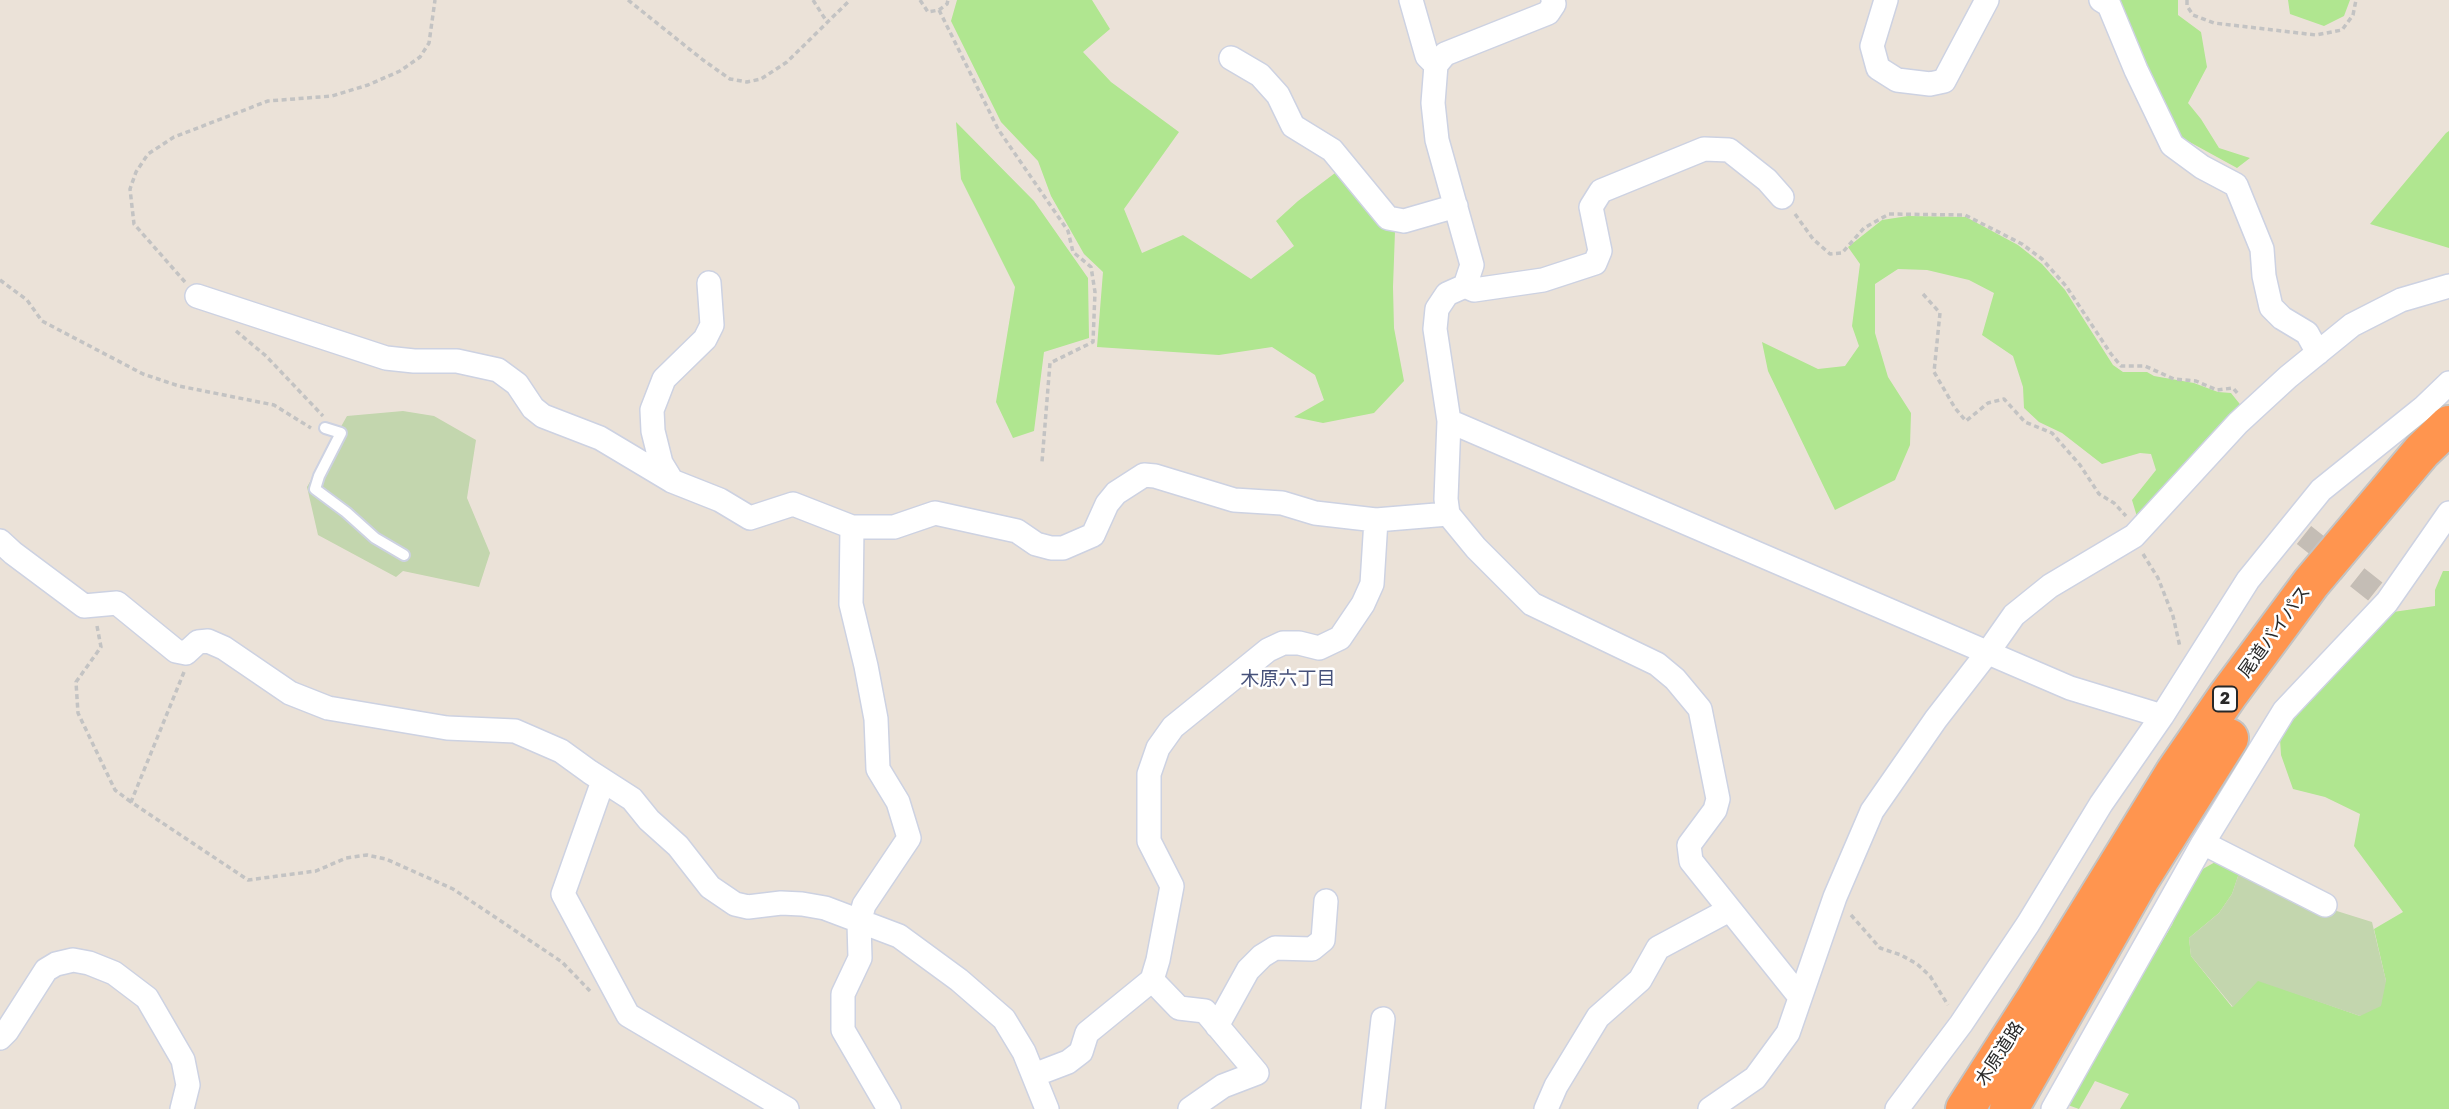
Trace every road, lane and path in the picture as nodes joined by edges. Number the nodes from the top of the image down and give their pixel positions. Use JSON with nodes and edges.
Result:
{"nodes":[{"id":1,"x":435,"y":0,"type":"edge"},
{"id":2,"x":628,"y":0,"type":"edge"},
{"id":3,"x":813,"y":0,"type":"edge"},
{"id":4,"x":850,"y":0,"type":"edge"},
{"id":5,"x":920,"y":0,"type":"edge"},
{"id":6,"x":948,"y":0,"type":"edge"},
{"id":7,"x":1412,"y":0,"type":"edge"},
{"id":8,"x":1553,"y":0,"type":"edge"},
{"id":9,"x":1886,"y":0,"type":"edge"},
{"id":10,"x":1987,"y":0,"type":"edge"},
{"id":11,"x":2101,"y":0,"type":"edge"},
{"id":12,"x":2187,"y":0,"type":"edge"},
{"id":13,"x":2356,"y":0,"type":"edge"},
{"id":14,"x":939,"y":10,"type":"junction"},
{"id":15,"x":828,"y":23,"type":"junction"},
{"id":16,"x":1231,"y":58,"type":"dead end"},
{"id":17,"x":1436,"y":65,"type":"junction"},
{"id":18,"x":1782,"y":197,"type":"joint"},
{"id":19,"x":1456,"y":206,"type":"junction"},
{"id":20,"x":0,"y":280,"type":"edge"},
{"id":21,"x":709,"y":283,"type":"dead end"},
{"id":22,"x":1465,"y":286,"type":"junction"},
{"id":23,"x":2449,"y":286,"type":"edge"},
{"id":24,"x":1923,"y":294,"type":"dead end"},
{"id":25,"x":197,"y":296,"type":"joint"},
{"id":26,"x":227,"y":324,"type":"dead end"},
{"id":27,"x":2318,"y":353,"type":"junction"},
{"id":28,"x":2449,"y":383,"type":"edge"},
{"id":29,"x":2251,"y":411,"type":"junction"},
{"id":30,"x":2449,"y":414,"type":"edge"},
{"id":31,"x":1449,"y":421,"type":"junction"},
{"id":32,"x":325,"y":428,"type":"junction"},
{"id":33,"x":2440,"y":441,"type":"edge"},
{"id":34,"x":1042,"y":462,"type":"dead end"},
{"id":35,"x":672,"y":481,"type":"junction"},
{"id":36,"x":2449,"y":513,"type":"edge"},
{"id":37,"x":1448,"y":514,"type":"junction"},
{"id":38,"x":1377,"y":520,"type":"junction"},
{"id":39,"x":852,"y":527,"type":"junction"},
{"id":40,"x":2134,"y":536,"type":"junction"},
{"id":41,"x":0,"y":541,"type":"edge"},
{"id":42,"x":404,"y":555,"type":"dead end"},
{"id":43,"x":94,"y":607,"type":"junction"},
{"id":44,"x":1989,"y":652,"type":"junction"},
{"id":45,"x":186,"y":653,"type":"junction"},
{"id":46,"x":2191,"y":671,"type":"junction"},
{"id":47,"x":2162,"y":716,"type":"junction"},
{"id":48,"x":603,"y":781,"type":"junction"},
{"id":49,"x":131,"y":802,"type":"junction"},
{"id":50,"x":2203,"y":843,"type":"junction"},
{"id":51,"x":1835,"y":897,"type":"junction"},
{"id":52,"x":1326,"y":901,"type":"dead end"},
{"id":53,"x":2325,"y":905,"type":"dead end"},
{"id":54,"x":1729,"y":910,"type":"junction"},
{"id":55,"x":859,"y":923,"type":"junction"},
{"id":56,"x":1152,"y":980,"type":"junction"},
{"id":57,"x":590,"y":992,"type":"dead end"},
{"id":58,"x":1800,"y":996,"type":"junction"},
{"id":59,"x":2049,"y":1006,"type":"junction"},
{"id":60,"x":1383,"y":1019,"type":"dead end"},
{"id":61,"x":1961,"y":1024,"type":"junction"},
{"id":62,"x":1217,"y":1026,"type":"junction"},
{"id":63,"x":0,"y":1038,"type":"edge"},
{"id":64,"x":1034,"y":1075,"type":"junction"},
{"id":65,"x":751,"y":1100,"type":"edge"},
{"id":66,"x":1714,"y":1108,"type":"edge"},
{"id":67,"x":182,"y":1109,"type":"edge"},
{"id":68,"x":787,"y":1109,"type":"edge"},
{"id":69,"x":889,"y":1109,"type":"edge"},
{"id":70,"x":1047,"y":1109,"type":"edge"},
{"id":71,"x":1190,"y":1109,"type":"edge"},
{"id":72,"x":1373,"y":1109,"type":"edge"},
{"id":73,"x":1546,"y":1109,"type":"edge"},
{"id":74,"x":1897,"y":1109,"type":"edge"},
{"id":75,"x":1946,"y":1109,"type":"edge"},
{"id":76,"x":1965,"y":1109,"type":"edge"},
{"id":77,"x":2000,"y":1109,"type":"edge"},
{"id":78,"x":2009,"y":1109,"type":"edge"},
{"id":79,"x":2053,"y":1109,"type":"edge"}],
"edges":[{"from":1,"to":25,"type":"path"},
{"from":2,"to":15,"type":"path"},
{"from":3,"to":15,"type":"path"},
{"from":4,"to":15,"type":"path"},
{"from":5,"to":14,"type":"path"},
{"from":6,"to":14,"type":"path"},
{"from":7,"to":17,"type":"street"},
{"from":8,"to":17,"type":"street"},
{"from":9,"to":10,"type":"street"},
{"from":11,"to":27,"type":"street"},
{"from":12,"to":13,"type":"path"},
{"from":14,"to":34,"type":"path"},
{"from":16,"to":19,"type":"street"},
{"from":17,"to":19,"type":"street"},
{"from":18,"to":22,"type":"street"},
{"from":18,"to":29,"type":"path"},
{"from":19,"to":22,"type":"street"},
{"from":20,"to":32,"type":"path"},
{"from":21,"to":35,"type":"street"},
{"from":22,"to":31,"type":"street"},
{"from":23,"to":27,"type":"street"},
{"from":24,"to":40,"type":"path"},
{"from":25,"to":35,"type":"street"},
{"from":26,"to":32,"type":"path"},
{"from":27,"to":29,"type":"street"},
{"from":28,"to":46,"type":"street"},
{"from":29,"to":40,"type":"street"},
{"from":30,"to":33,"type":"lane"},
{"from":31,"to":37,"type":"street"},
{"from":31,"to":44,"type":"street"},
{"from":32,"to":42,"type":"lane"},
{"from":33,"to":59,"type":"highway","name":"尾道バイパス","number":"2"},
{"from":35,"to":39,"type":"street"},
{"from":36,"to":50,"type":"street"},
{"from":37,"to":38,"type":"street"},
{"from":37,"to":54,"type":"street"},
{"from":38,"to":39,"type":"street"},
{"from":38,"to":56,"type":"street"},
{"from":39,"to":55,"type":"street"},
{"from":40,"to":44,"type":"street"},
{"from":40,"to":46,"type":"path"},
{"from":41,"to":43,"type":"street"},
{"from":43,"to":45,"type":"street"},
{"from":43,"to":49,"type":"path"},
{"from":44,"to":47,"type":"street"},
{"from":44,"to":51,"type":"street"},
{"from":45,"to":48,"type":"street"},
{"from":45,"to":49,"type":"path"},
{"from":46,"to":47,"type":"street"},
{"from":47,"to":61,"type":"street"},
{"from":48,"to":55,"type":"street"},
{"from":48,"to":65,"type":"street"},
{"from":49,"to":57,"type":"path"},
{"from":50,"to":53,"type":"street"},
{"from":50,"to":79,"type":"street"},
{"from":51,"to":58,"type":"street"},
{"from":51,"to":61,"type":"path"},
{"from":52,"to":62,"type":"street"},
{"from":54,"to":58,"type":"street"},
{"from":54,"to":73,"type":"street"},
{"from":55,"to":64,"type":"street"},
{"from":55,"to":69,"type":"street"},
{"from":56,"to":62,"type":"street"},
{"from":56,"to":64,"type":"street"},
{"from":58,"to":66,"type":"street"},
{"from":59,"to":75,"type":"highway"},
{"from":59,"to":76,"type":"highway","name":"木原道路","number":"2"},
{"from":59,"to":77,"type":"highway","name":"木原道路","number":"2"},
{"from":59,"to":78,"type":"highway","number":"2"},
{"from":60,"to":72,"type":"street"},
{"from":61,"to":74,"type":"street"},
{"from":62,"to":71,"type":"street"},
{"from":63,"to":67,"type":"street"},
{"from":64,"to":70,"type":"street"},
{"from":65,"to":68,"type":"street"}]}
